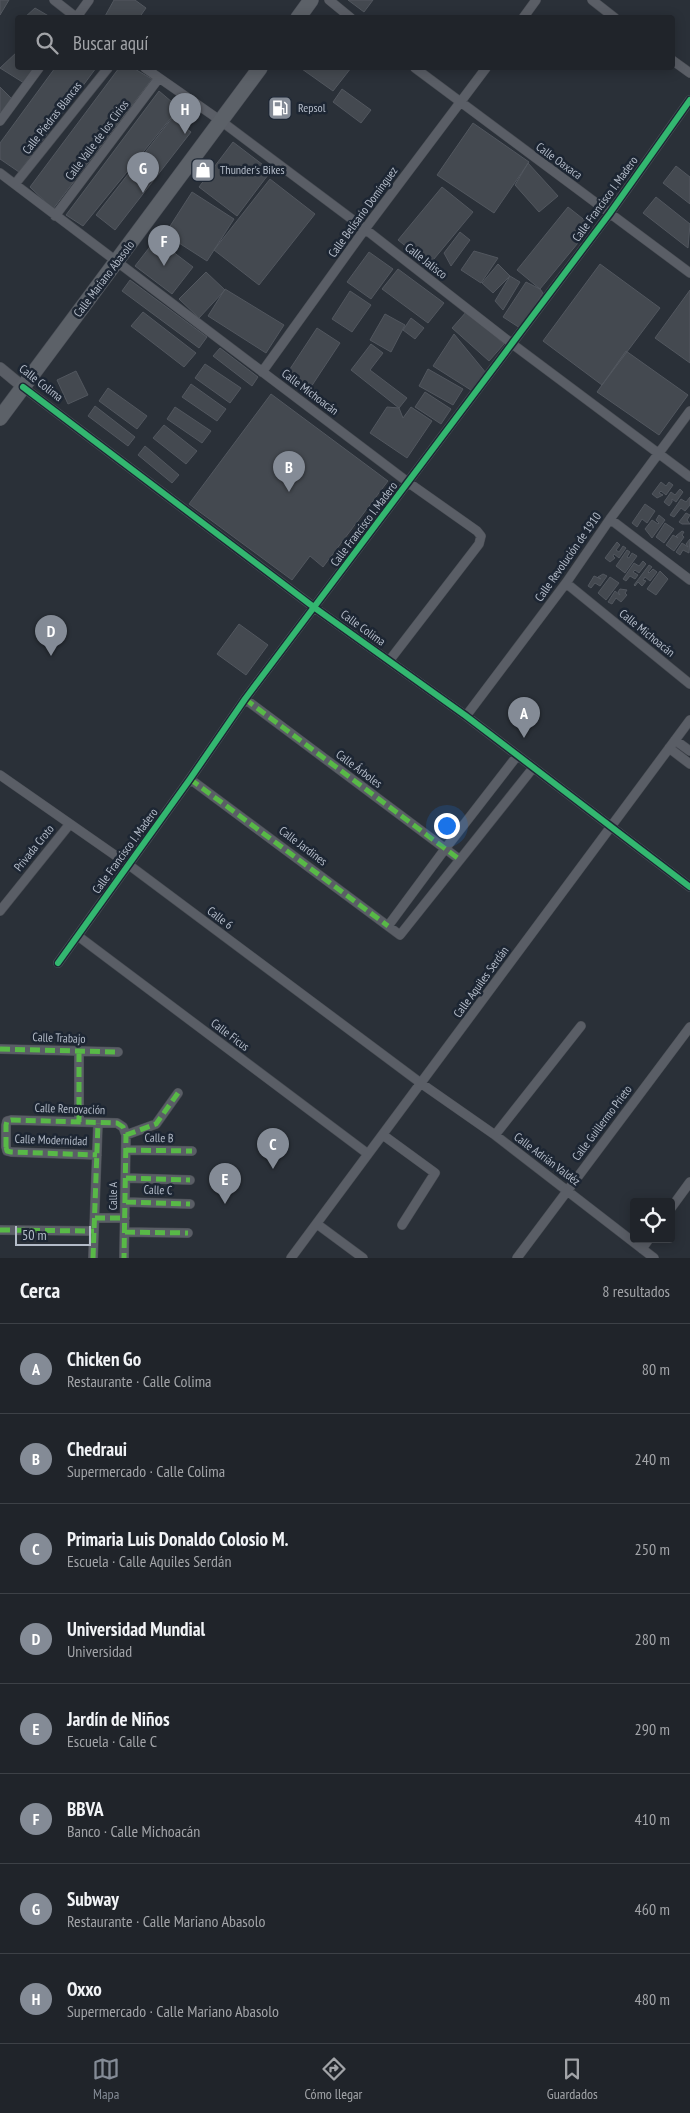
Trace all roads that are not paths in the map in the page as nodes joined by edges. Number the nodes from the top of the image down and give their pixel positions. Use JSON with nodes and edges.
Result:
{"nodes":[{"id":1,"x":54,"y":0,"type":"edge"},
{"id":2,"x":89,"y":0,"type":"edge"},
{"id":3,"x":310,"y":0,"type":"edge"},
{"id":4,"x":329,"y":0,"type":"edge"},
{"id":5,"x":536,"y":0,"type":"edge"},
{"id":6,"x":592,"y":0,"type":"edge"},
{"id":7,"x":74,"y":15,"type":"edge"},
{"id":8,"x":78,"y":15,"type":"edge"},
{"id":9,"x":300,"y":15,"type":"edge"},
{"id":10,"x":347,"y":15,"type":"edge"},
{"id":11,"x":525,"y":15,"type":"edge"},
{"id":12,"x":611,"y":15,"type":"edge"},
{"id":13,"x":675,"y":62,"type":"edge"},
{"id":14,"x":38,"y":70,"type":"edge"},
{"id":15,"x":106,"y":70,"type":"edge"},
{"id":16,"x":147,"y":70,"type":"edge"},
{"id":17,"x":259,"y":70,"type":"edge"},
{"id":18,"x":418,"y":70,"type":"edge"},
{"id":19,"x":485,"y":70,"type":"edge"},
{"id":20,"x":690,"y":73,"type":"edge"},
{"id":21,"x":159,"y":78,"type":"junction"},
{"id":22,"x":690,"y":100,"type":"edge"},
{"id":23,"x":460,"y":103,"type":"junction"},
{"id":24,"x":0,"y":121,"type":"edge"},
{"id":25,"x":221,"y":121,"type":"junction"},
{"id":26,"x":0,"y":173,"type":"edge"},
{"id":27,"x":15,"y":184,"type":"junction"},
{"id":28,"x":610,"y":213,"type":"junction"},
{"id":29,"x":55,"y":216,"type":"junction"},
{"id":30,"x":365,"y":229,"type":"junction"},
{"id":31,"x":116,"y":262,"type":"junction"},
{"id":32,"x":690,"y":273,"type":"edge"},
{"id":33,"x":511,"y":343,"type":"junction"},
{"id":34,"x":0,"y":368,"type":"edge"},
{"id":35,"x":262,"y":372,"type":"junction"},
{"id":36,"x":23,"y":387,"type":"junction"},
{"id":37,"x":690,"y":411,"type":"edge"},
{"id":38,"x":0,"y":418,"type":"edge"},
{"id":39,"x":659,"y":454,"type":"junction"},
{"id":40,"x":690,"y":477,"type":"edge"},
{"id":41,"x":409,"y":483,"type":"junction"},
{"id":42,"x":610,"y":519,"type":"junction"},
{"id":43,"x":690,"y":580,"type":"edge"},
{"id":44,"x":566,"y":583,"type":"junction"},
{"id":45,"x":315,"y":608,"type":"junction"},
{"id":46,"x":389,"y":661,"type":"junction"},
{"id":47,"x":690,"y":684,"type":"edge"},
{"id":48,"x":245,"y":699,"type":"junction"},
{"id":49,"x":466,"y":716,"type":"junction"},
{"id":50,"x":690,"y":720,"type":"edge"},
{"id":51,"x":675,"y":740,"type":"junction"},
{"id":52,"x":669,"y":748,"type":"junction"},
{"id":53,"x":690,"y":751,"type":"edge"},
{"id":54,"x":517,"y":756,"type":"junction"},
{"id":55,"x":690,"y":764,"type":"edge"},
{"id":56,"x":533,"y":768,"type":"junction"},
{"id":57,"x":190,"y":779,"type":"junction"},
{"id":58,"x":2,"y":780,"type":"edge"},
{"id":59,"x":69,"y":825,"type":"junction"},
{"id":60,"x":612,"y":826,"type":"junction"},
{"id":61,"x":445,"y":849,"type":"junction"},
{"id":62,"x":459,"y":859,"type":"junction"},
{"id":63,"x":129,"y":866,"type":"junction"},
{"id":64,"x":690,"y":887,"type":"edge"},
{"id":65,"x":0,"y":910,"type":"edge"},
{"id":66,"x":388,"y":926,"type":"junction"},
{"id":67,"x":78,"y":936,"type":"junction"},
{"id":68,"x":58,"y":963,"type":"dead end"},
{"id":69,"x":581,"y":1026,"type":"dead end"},
{"id":70,"x":690,"y":1028,"type":"edge"},
{"id":71,"x":0,"y":1049,"type":"edge"},
{"id":72,"x":79,"y":1051,"type":"junction"},
{"id":73,"x":118,"y":1052,"type":"dead end"},
{"id":74,"x":422,"y":1084,"type":"junction"},
{"id":75,"x":178,"y":1093,"type":"dead end"},
{"id":76,"x":79,"y":1122,"type":"junction"},
{"id":77,"x":98,"y":1123,"type":"junction"},
{"id":78,"x":126,"y":1135,"type":"junction"},
{"id":79,"x":383,"y":1135,"type":"junction"},
{"id":80,"x":495,"y":1135,"type":"junction"},
{"id":81,"x":3,"y":1147,"type":"edge"},
{"id":82,"x":126,"y":1150,"type":"junction"},
{"id":83,"x":192,"y":1151,"type":"dead end"},
{"id":84,"x":368,"y":1154,"type":"junction"},
{"id":85,"x":97,"y":1155,"type":"junction"},
{"id":86,"x":126,"y":1178,"type":"junction"},
{"id":87,"x":190,"y":1180,"type":"dead end"},
{"id":88,"x":690,"y":1182,"type":"edge"},
{"id":89,"x":567,"y":1190,"type":"junction"},
{"id":90,"x":126,"y":1202,"type":"junction"},
{"id":91,"x":675,"y":1203,"type":"edge"},
{"id":92,"x":190,"y":1204,"type":"dead end"},
{"id":93,"x":95,"y":1218,"type":"junction"},
{"id":94,"x":126,"y":1218,"type":"junction"},
{"id":95,"x":318,"y":1224,"type":"junction"},
{"id":96,"x":402,"y":1226,"type":"dead end"},
{"id":97,"x":0,"y":1230,"type":"edge"},
{"id":98,"x":94,"y":1231,"type":"junction"},
{"id":99,"x":125,"y":1232,"type":"junction"},
{"id":100,"x":188,"y":1233,"type":"dead end"},
{"id":101,"x":646,"y":1243,"type":"edge"},
{"id":102,"x":642,"y":1249,"type":"junction"},
{"id":103,"x":93,"y":1258,"type":"edge"},
{"id":104,"x":124,"y":1258,"type":"edge"},
{"id":105,"x":291,"y":1258,"type":"edge"},
{"id":106,"x":363,"y":1258,"type":"edge"},
{"id":107,"x":518,"y":1258,"type":"edge"},
{"id":108,"x":654,"y":1258,"type":"edge"}],
"edges":[{"from":1,"to":7,"type":"street"},
{"from":2,"to":8,"type":"street"},
{"from":3,"to":9,"type":"main road"},
{"from":4,"to":10,"type":"street"},
{"from":5,"to":11,"type":"street"},
{"from":6,"to":12,"type":"street"},
{"from":13,"to":20,"type":"street"},
{"from":14,"to":24,"type":"street"},
{"from":15,"to":27,"type":"street","name":"Calle Piedras Blancas"},
{"from":16,"to":21,"type":"street","name":"Calle Jalisco"},
{"from":17,"to":25,"type":"main road","name":"Calle Mariano Abasolo"},
{"from":18,"to":23,"type":"street","name":"Calle Oaxaca"},
{"from":19,"to":23,"type":"street","name":"Calle Belisario Domínguez"},
{"from":21,"to":25,"type":"street","name":"Calle Jalisco"},
{"from":21,"to":29,"type":"street","name":"Calle Valle de los Cirios"},
{"from":22,"to":28,"type":"street","name":"Calle Francisco I. Madero"},
{"from":23,"to":28,"type":"street","name":"Calle Oaxaca"},
{"from":23,"to":30,"type":"street","name":"Calle Belisario Domínguez"},
{"from":25,"to":30,"type":"street","name":"Calle Jalisco"},
{"from":25,"to":31,"type":"main road","name":"Calle Mariano Abasolo"},
{"from":26,"to":27,"type":"street","name":"Calle Michoacán"},
{"from":27,"to":29,"type":"street","name":"Calle Michoacán"},
{"from":28,"to":32,"type":"street","name":"Calle Oaxaca"},
{"from":28,"to":33,"type":"street","name":"Calle Francisco I. Madero"},
{"from":29,"to":31,"type":"street","name":"Calle Michoacán"},
{"from":30,"to":33,"type":"street","name":"Calle Jalisco"},
{"from":30,"to":35,"type":"street","name":"Calle Belisario Domínguez"},
{"from":31,"to":35,"type":"street","name":"Calle Michoacán"},
{"from":31,"to":36,"type":"main road","name":"Calle Mariano Abasolo"},
{"from":33,"to":39,"type":"street","name":"Calle Jalisco"},
{"from":33,"to":41,"type":"street","name":"Calle Francisco I. Madero"},
{"from":34,"to":36,"type":"street","name":"Calle Colima"},
{"from":35,"to":41,"type":"street","name":"Calle Michoacán"},
{"from":36,"to":38,"type":"main road","name":"Calle Mariano Abasolo"},
{"from":36,"to":45,"type":"street","name":"Calle Colima"},
{"from":37,"to":39,"type":"street","name":"Calle Revolución de 1910"},
{"from":39,"to":40,"type":"street","name":"Calle Jalisco"},
{"from":39,"to":42,"type":"street","name":"Calle Revolución de 1910"},
{"from":41,"to":45,"type":"street","name":"Calle Francisco I. Madero"},
{"from":41,"to":46,"type":"street","name":"Calle Michoacán"},
{"from":42,"to":43,"type":"street"},
{"from":42,"to":44,"type":"street","name":"Calle Revolución de 1910"},
{"from":44,"to":47,"type":"street","name":"Calle Michoacán"},
{"from":44,"to":49,"type":"street","name":"Calle Revolución de 1910"},
{"from":45,"to":46,"type":"street","name":"Calle Colima"},
{"from":45,"to":48,"type":"street","name":"Calle Francisco I. Madero"},
{"from":46,"to":49,"type":"street","name":"Calle Colima"},
{"from":48,"to":57,"type":"street","name":"Calle Francisco I. Madero"},
{"from":48,"to":61,"type":"street","name":"Calle Árboles"},
{"from":49,"to":54,"type":"street","name":"Calle Colima"},
{"from":50,"to":51,"type":"street","name":"Calle Aquiles Serdán"},
{"from":51,"to":52,"type":"street","name":"Calle Aquiles Serdán"},
{"from":51,"to":53,"type":"street"},
{"from":52,"to":55,"type":"street"},
{"from":52,"to":60,"type":"street","name":"Calle Aquiles Serdán"},
{"from":54,"to":56,"type":"street","name":"Calle Colima"},
{"from":54,"to":61,"type":"street"},
{"from":56,"to":60,"type":"street","name":"Calle Colima"},
{"from":56,"to":62,"type":"street"},
{"from":57,"to":63,"type":"street","name":"Calle Francisco I. Madero"},
{"from":57,"to":66,"type":"street","name":"Calle Jardines"},
{"from":58,"to":59,"type":"street","name":"Calle 6"},
{"from":59,"to":63,"type":"street","name":"Calle 6"},
{"from":59,"to":65,"type":"street","name":"Privada Croto"},
{"from":60,"to":64,"type":"street","name":"Calle Colima"},
{"from":60,"to":74,"type":"street","name":"Calle Aquiles Serdán"},
{"from":61,"to":62,"type":"street","name":"Calle Árboles"},
{"from":61,"to":66,"type":"street"},
{"from":62,"to":66,"type":"street","name":"Calle Jardines"},
{"from":63,"to":67,"type":"street","name":"Calle Francisco I. Madero"},
{"from":63,"to":74,"type":"street","name":"Calle 6"},
{"from":67,"to":68,"type":"street","name":"Calle Francisco I. Madero"},
{"from":67,"to":84,"type":"street","name":"Calle Ficus"},
{"from":69,"to":80,"type":"street"},
{"from":70,"to":89,"type":"street","name":"Calle Guillermo Prieto"},
{"from":71,"to":72,"type":"street","name":"Calle Trabajo"},
{"from":72,"to":73,"type":"street","name":"Calle Trabajo"},
{"from":72,"to":76,"type":"street"},
{"from":74,"to":79,"type":"street","name":"Calle Aquiles Serdán"},
{"from":74,"to":80,"type":"street","name":"Calle Adrián Valdéz"},
{"from":75,"to":78,"type":"street"},
{"from":76,"to":77,"type":"street","name":"Calle Renovación"},
{"from":76,"to":81,"type":"street","name":"Calle Renovación"},
{"from":77,"to":78,"type":"street","name":"Calle Renovación"},
{"from":77,"to":85,"type":"street"},
{"from":78,"to":82,"type":"street","name":"Calle A"},
{"from":79,"to":84,"type":"street","name":"Calle Aquiles Serdán"},
{"from":79,"to":96,"type":"street"},
{"from":80,"to":89,"type":"street","name":"Calle Adrián Valdéz"},
{"from":81,"to":85,"type":"street","name":"Calle Modernidad"},
{"from":82,"to":83,"type":"street","name":"Calle B"},
{"from":82,"to":86,"type":"street","name":"Calle A"},
{"from":84,"to":95,"type":"street","name":"Calle Aquiles Serdán"},
{"from":85,"to":93,"type":"street"},
{"from":86,"to":87,"type":"street"},
{"from":86,"to":90,"type":"street","name":"Calle A"},
{"from":88,"to":91,"type":"street"},
{"from":89,"to":102,"type":"street","name":"Calle Adrián Valdéz"},
{"from":89,"to":107,"type":"street","name":"Calle Guillermo Prieto"},
{"from":90,"to":92,"type":"street","name":"Calle C"},
{"from":90,"to":94,"type":"street","name":"Calle A"},
{"from":93,"to":94,"type":"street"},
{"from":93,"to":98,"type":"street"},
{"from":94,"to":99,"type":"street","name":"Calle A"},
{"from":95,"to":105,"type":"street","name":"Calle Aquiles Serdán"},
{"from":95,"to":106,"type":"street"},
{"from":97,"to":98,"type":"street"},
{"from":98,"to":103,"type":"street"},
{"from":99,"to":100,"type":"street"},
{"from":99,"to":104,"type":"street","name":"Calle A"},
{"from":101,"to":102,"type":"street"},
{"from":102,"to":108,"type":"street","name":"Calle Adrián Valdéz"}]}
